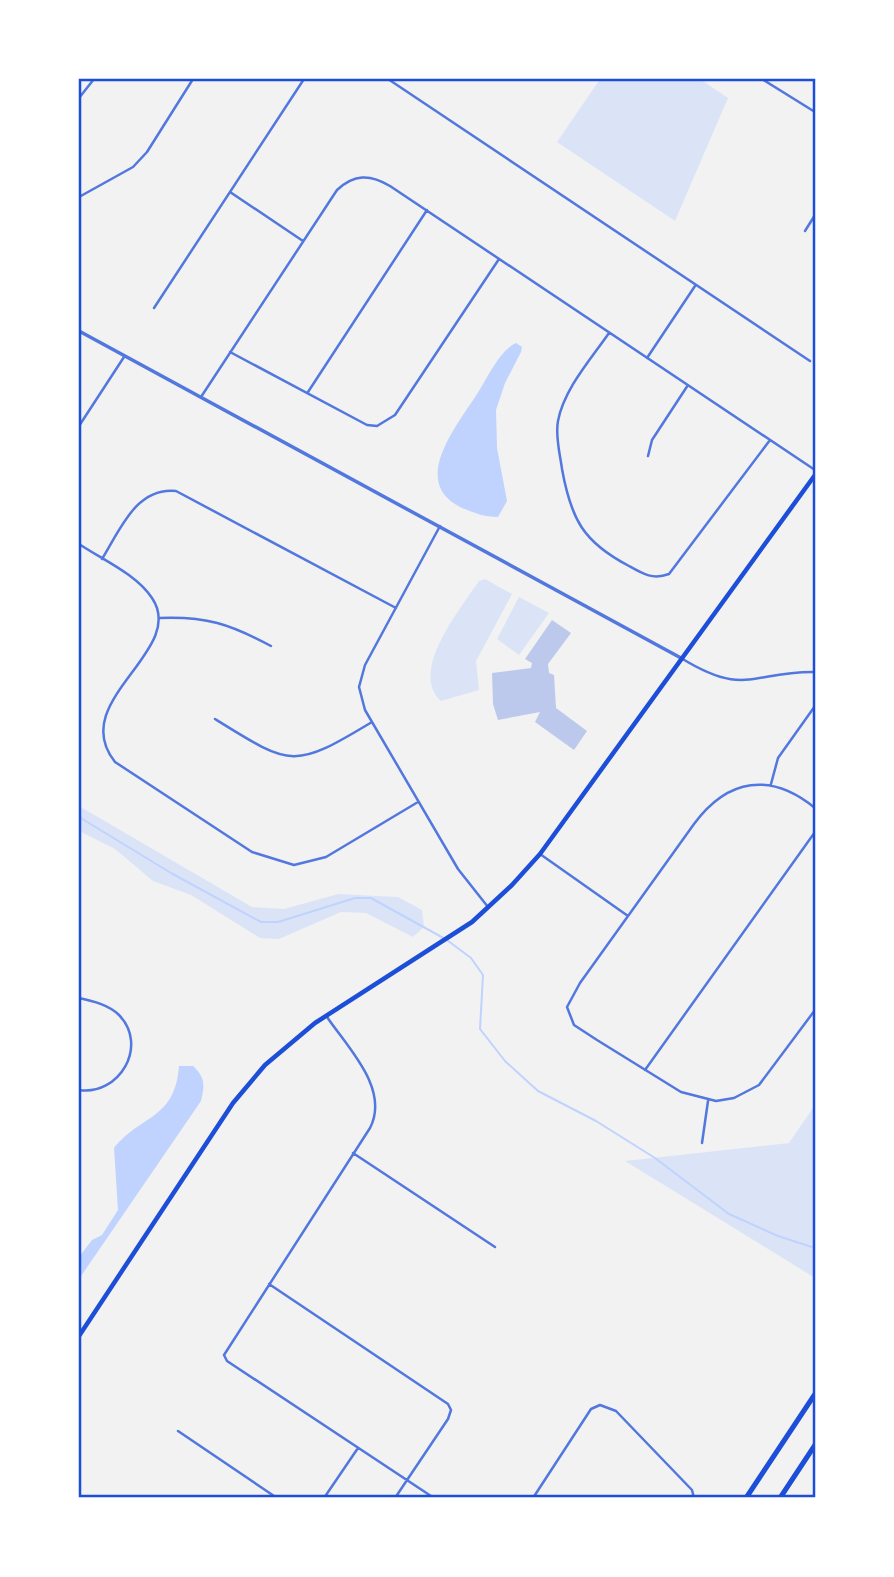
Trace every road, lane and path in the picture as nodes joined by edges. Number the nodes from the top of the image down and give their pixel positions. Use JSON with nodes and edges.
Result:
{"nodes":[{"id":1,"x":94,"y":79,"type":"edge"},
{"id":2,"x":192,"y":79,"type":"edge"},
{"id":3,"x":304,"y":79,"type":"edge"},
{"id":4,"x":388,"y":79,"type":"edge"},
{"id":5,"x":762,"y":79,"type":"edge"},
{"id":6,"x":79,"y":98,"type":"edge"},
{"id":7,"x":815,"y":110,"type":"edge"},
{"id":8,"x":230,"y":192,"type":"junction"},
{"id":9,"x":79,"y":197,"type":"edge"},
{"id":10,"x":427,"y":210,"type":"junction"},
{"id":11,"x":815,"y":215,"type":"edge"},
{"id":12,"x":805,"y":231,"type":"dead end"},
{"id":13,"x":303,"y":241,"type":"junction"},
{"id":14,"x":499,"y":259,"type":"junction"},
{"id":15,"x":695,"y":286,"type":"junction"},
{"id":16,"x":154,"y":308,"type":"dead end"},
{"id":17,"x":79,"y":331,"type":"edge"},
{"id":18,"x":609,"y":333,"type":"junction"},
{"id":19,"x":229,"y":352,"type":"junction"},
{"id":20,"x":124,"y":357,"type":"junction"},
{"id":21,"x":648,"y":358,"type":"junction"},
{"id":22,"x":810,"y":361,"type":"dead end"},
{"id":23,"x":688,"y":385,"type":"junction"},
{"id":24,"x":307,"y":393,"type":"junction"},
{"id":25,"x":201,"y":398,"type":"junction"},
{"id":26,"x":79,"y":426,"type":"edge"},
{"id":27,"x":770,"y":440,"type":"junction"},
{"id":28,"x":648,"y":456,"type":"dead end"},
{"id":29,"x":815,"y":472,"type":"edge"},
{"id":30,"x":440,"y":526,"type":"junction"},
{"id":31,"x":79,"y":544,"type":"edge"},
{"id":32,"x":102,"y":559,"type":"junction"},
{"id":33,"x":396,"y":608,"type":"junction"},
{"id":34,"x":159,"y":618,"type":"junction"},
{"id":35,"x":271,"y":646,"type":"dead end"},
{"id":36,"x":681,"y":658,"type":"junction"},
{"id":37,"x":815,"y":672,"type":"edge"},
{"id":38,"x":815,"y":706,"type":"edge"},
{"id":39,"x":215,"y":719,"type":"dead end"},
{"id":40,"x":372,"y":722,"type":"junction"},
{"id":41,"x":771,"y":784,"type":"junction"},
{"id":42,"x":418,"y":802,"type":"junction"},
{"id":43,"x":815,"y":807,"type":"edge"},
{"id":44,"x":815,"y":832,"type":"edge"},
{"id":45,"x":540,"y":854,"type":"junction"},
{"id":46,"x":488,"y":907,"type":"junction"},
{"id":47,"x":628,"y":916,"type":"junction"},
{"id":48,"x":79,"y":998,"type":"edge"},
{"id":49,"x":815,"y":1010,"type":"edge"},
{"id":50,"x":326,"y":1016,"type":"junction"},
{"id":51,"x":645,"y":1070,"type":"junction"},
{"id":52,"x":79,"y":1090,"type":"edge"},
{"id":53,"x":708,"y":1101,"type":"junction"},
{"id":54,"x":702,"y":1143,"type":"dead end"},
{"id":55,"x":353,"y":1153,"type":"junction"},
{"id":56,"x":495,"y":1247,"type":"dead end"},
{"id":57,"x":269,"y":1284,"type":"junction"},
{"id":58,"x":79,"y":1336,"type":"edge"},
{"id":59,"x":815,"y":1394,"type":"edge"},
{"id":60,"x":178,"y":1432,"type":"dead end"},
{"id":61,"x":815,"y":1446,"type":"edge"},
{"id":62,"x":358,"y":1448,"type":"junction"},
{"id":63,"x":407,"y":1480,"type":"junction"},
{"id":64,"x":277,"y":1498,"type":"edge"},
{"id":65,"x":324,"y":1498,"type":"edge"},
{"id":66,"x":395,"y":1498,"type":"edge"},
{"id":67,"x":433,"y":1498,"type":"edge"},
{"id":68,"x":533,"y":1498,"type":"edge"},
{"id":69,"x":694,"y":1498,"type":"edge"},
{"id":70,"x":746,"y":1498,"type":"edge"},
{"id":71,"x":780,"y":1498,"type":"edge"}],
"edges":[{"from":1,"to":6,"type":"street"},
{"from":2,"to":9,"type":"street"},
{"from":3,"to":8,"type":"street"},
{"from":4,"to":15,"type":"street"},
{"from":5,"to":7,"type":"street"},
{"from":8,"to":13,"type":"street"},
{"from":8,"to":16,"type":"street"},
{"from":10,"to":13,"type":"street"},
{"from":10,"to":14,"type":"street"},
{"from":10,"to":24,"type":"street"},
{"from":11,"to":12,"type":"street"},
{"from":13,"to":19,"type":"street"},
{"from":14,"to":18,"type":"street"},
{"from":14,"to":24,"type":"street"},
{"from":15,"to":21,"type":"street"},
{"from":15,"to":22,"type":"street"},
{"from":17,"to":20,"type":"street"},
{"from":18,"to":21,"type":"street"},
{"from":18,"to":27,"type":"street"},
{"from":19,"to":24,"type":"street"},
{"from":19,"to":25,"type":"street"},
{"from":20,"to":25,"type":"street"},
{"from":20,"to":26,"type":"street"},
{"from":21,"to":23,"type":"street"},
{"from":23,"to":27,"type":"street"},
{"from":23,"to":28,"type":"street"},
{"from":25,"to":30,"type":"street"},
{"from":27,"to":29,"type":"street"},
{"from":29,"to":36,"type":"main road"},
{"from":30,"to":33,"type":"street"},
{"from":30,"to":36,"type":"street"},
{"from":31,"to":32,"type":"street"},
{"from":32,"to":33,"type":"street"},
{"from":32,"to":34,"type":"street"},
{"from":33,"to":40,"type":"street"},
{"from":34,"to":35,"type":"street"},
{"from":34,"to":42,"type":"street"},
{"from":36,"to":37,"type":"street"},
{"from":36,"to":45,"type":"main road"},
{"from":38,"to":41,"type":"street"},
{"from":39,"to":40,"type":"street"},
{"from":40,"to":42,"type":"street"},
{"from":41,"to":43,"type":"street"},
{"from":41,"to":47,"type":"street"},
{"from":42,"to":46,"type":"street"},
{"from":44,"to":51,"type":"street"},
{"from":45,"to":46,"type":"main road"},
{"from":45,"to":47,"type":"street"},
{"from":46,"to":50,"type":"main road"},
{"from":47,"to":51,"type":"street"},
{"from":48,"to":52,"type":"street"},
{"from":49,"to":53,"type":"street"},
{"from":50,"to":55,"type":"street"},
{"from":50,"to":58,"type":"main road"},
{"from":51,"to":53,"type":"street"},
{"from":53,"to":54,"type":"street"},
{"from":55,"to":56,"type":"street"},
{"from":55,"to":57,"type":"street"},
{"from":57,"to":62,"type":"street"},
{"from":57,"to":63,"type":"street"},
{"from":59,"to":70,"type":"highway"},
{"from":60,"to":64,"type":"street"},
{"from":61,"to":71,"type":"highway"},
{"from":62,"to":63,"type":"street"},
{"from":62,"to":65,"type":"street"},
{"from":63,"to":66,"type":"street"},
{"from":63,"to":67,"type":"street"},
{"from":68,"to":69,"type":"street"}]}
